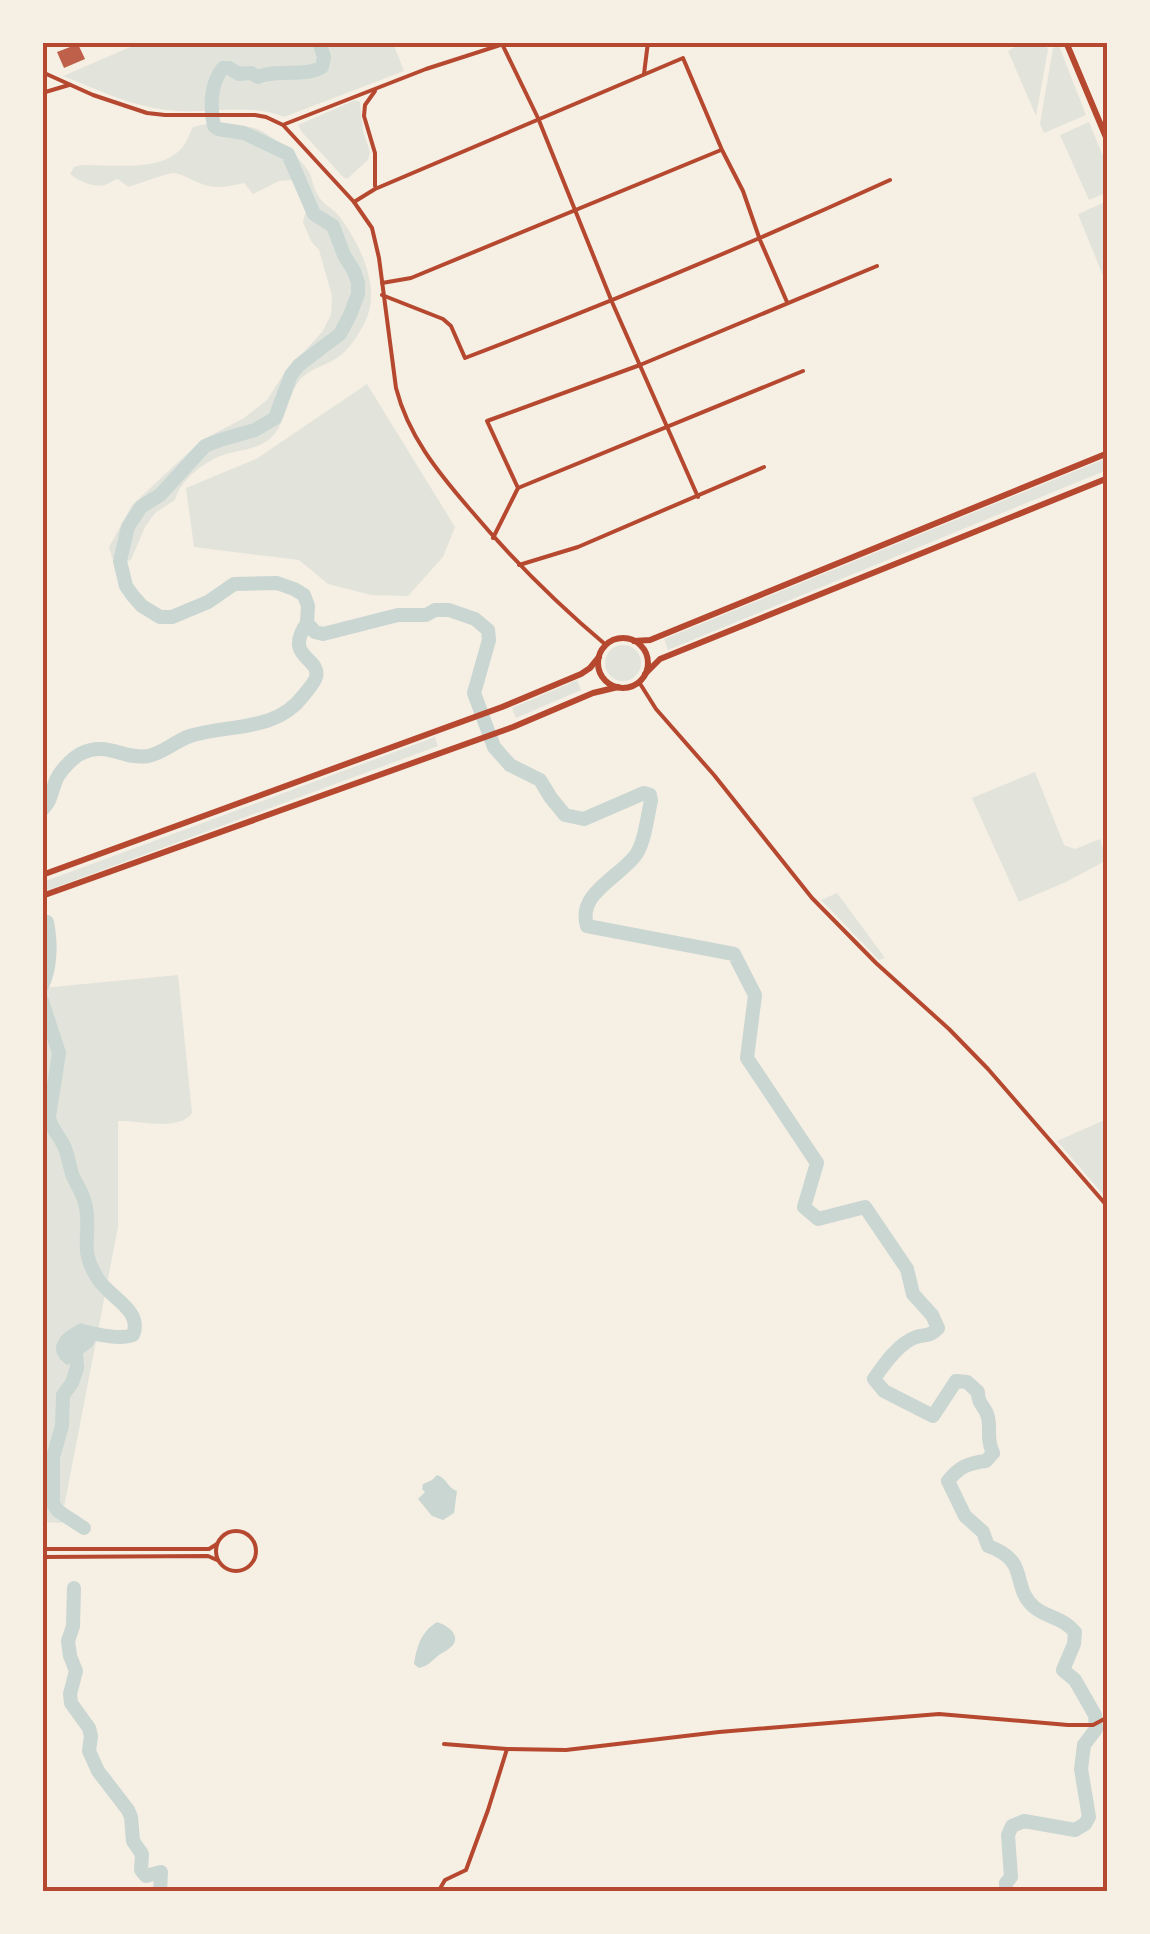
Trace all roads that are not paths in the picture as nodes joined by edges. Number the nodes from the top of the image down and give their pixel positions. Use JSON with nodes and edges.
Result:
{"nodes":[{"id":1,"x":510,"y":42,"type":"edge"},
{"id":2,"x":648,"y":42,"type":"edge"},
{"id":3,"x":1066,"y":42,"type":"edge"},
{"id":4,"x":503,"y":46,"type":"junction"},
{"id":5,"x":42,"y":72,"type":"edge"},
{"id":6,"x":644,"y":74,"type":"junction"},
{"id":7,"x":69,"y":85,"type":"junction"},
{"id":8,"x":378,"y":87,"type":"junction"},
{"id":9,"x":42,"y":93,"type":"edge"},
{"id":10,"x":538,"y":118,"type":"junction"},
{"id":11,"x":283,"y":125,"type":"junction"},
{"id":12,"x":1108,"y":142,"type":"edge"},
{"id":13,"x":722,"y":150,"type":"junction"},
{"id":14,"x":890,"y":180,"type":"dead end"},
{"id":15,"x":375,"y":189,"type":"junction"},
{"id":16,"x":354,"y":202,"type":"junction"},
{"id":17,"x":576,"y":208,"type":"junction"},
{"id":18,"x":760,"y":240,"type":"junction"},
{"id":19,"x":878,"y":266,"type":"dead end"},
{"id":20,"x":382,"y":283,"type":"junction"},
{"id":21,"x":382,"y":295,"type":"junction"},
{"id":22,"x":612,"y":302,"type":"junction"},
{"id":23,"x":787,"y":302,"type":"junction"},
{"id":24,"x":640,"y":365,"type":"junction"},
{"id":25,"x":803,"y":370,"type":"dead end"},
{"id":26,"x":667,"y":426,"type":"junction"},
{"id":27,"x":1108,"y":453,"type":"edge"},
{"id":28,"x":764,"y":467,"type":"dead end"},
{"id":29,"x":1108,"y":478,"type":"edge"},
{"id":30,"x":518,"y":488,"type":"junction"},
{"id":31,"x":698,"y":497,"type":"junction"},
{"id":32,"x":493,"y":538,"type":"junction"},
{"id":33,"x":519,"y":565,"type":"junction"},
{"id":34,"x":634,"y":640,"type":"junction"},
{"id":35,"x":606,"y":645,"type":"junction"},
{"id":36,"x":599,"y":657,"type":"junction"},
{"id":37,"x":646,"y":674,"type":"junction"},
{"id":38,"x":640,"y":682,"type":"junction"},
{"id":39,"x":618,"y":688,"type":"junction"},
{"id":40,"x":42,"y":876,"type":"edge"},
{"id":41,"x":42,"y":896,"type":"edge"},
{"id":42,"x":1108,"y":1207,"type":"edge"},
{"id":43,"x":217,"y":1544,"type":"junction"},
{"id":44,"x":42,"y":1549,"type":"edge"},
{"id":45,"x":42,"y":1557,"type":"edge"},
{"id":46,"x":218,"y":1560,"type":"junction"},
{"id":47,"x":1108,"y":1718,"type":"edge"},
{"id":48,"x":444,"y":1744,"type":"dead end"},
{"id":49,"x":507,"y":1749,"type":"junction"},
{"id":50,"x":438,"y":1892,"type":"edge"}],
"edges":[{"from":1,"to":4,"type":"street"},
{"from":2,"to":6,"type":"street"},
{"from":3,"to":12,"type":"main road"},
{"from":4,"to":8,"type":"street"},
{"from":4,"to":10,"type":"street"},
{"from":5,"to":7,"type":"street"},
{"from":6,"to":10,"type":"street"},
{"from":6,"to":13,"type":"street"},
{"from":7,"to":9,"type":"street"},
{"from":7,"to":11,"type":"street"},
{"from":8,"to":11,"type":"street"},
{"from":8,"to":15,"type":"street"},
{"from":10,"to":15,"type":"street"},
{"from":10,"to":17,"type":"street"},
{"from":11,"to":16,"type":"street"},
{"from":13,"to":17,"type":"street"},
{"from":13,"to":18,"type":"street"},
{"from":14,"to":18,"type":"street"},
{"from":15,"to":16,"type":"street"},
{"from":16,"to":20,"type":"street"},
{"from":17,"to":20,"type":"street"},
{"from":17,"to":22,"type":"street"},
{"from":18,"to":22,"type":"street"},
{"from":18,"to":23,"type":"street"},
{"from":19,"to":23,"type":"street"},
{"from":20,"to":21,"type":"street"},
{"from":21,"to":22,"type":"street"},
{"from":21,"to":32,"type":"street"},
{"from":22,"to":24,"type":"street"},
{"from":23,"to":24,"type":"street"},
{"from":24,"to":26,"type":"street"},
{"from":24,"to":30,"type":"street"},
{"from":25,"to":26,"type":"street"},
{"from":26,"to":30,"type":"street"},
{"from":26,"to":31,"type":"street"},
{"from":27,"to":34,"type":"main road"},
{"from":28,"to":31,"type":"street"},
{"from":29,"to":37,"type":"main road"},
{"from":30,"to":32,"type":"street"},
{"from":31,"to":33,"type":"street"},
{"from":32,"to":33,"type":"street"},
{"from":33,"to":35,"type":"street"},
{"from":34,"to":35,"type":"main road"},
{"from":34,"to":37,"type":"main road"},
{"from":35,"to":36,"type":"main road"},
{"from":36,"to":39,"type":"main road"},
{"from":36,"to":40,"type":"main road"},
{"from":37,"to":38,"type":"main road"},
{"from":38,"to":39,"type":"main road"},
{"from":38,"to":42,"type":"street"},
{"from":39,"to":41,"type":"main road"},
{"from":43,"to":44,"type":"street"},
{"from":43,"to":46,"type":"street"},
{"from":43,"to":46,"type":"street"},
{"from":45,"to":46,"type":"street"},
{"from":47,"to":49,"type":"street"},
{"from":48,"to":49,"type":"street"},
{"from":49,"to":50,"type":"street"}]}
